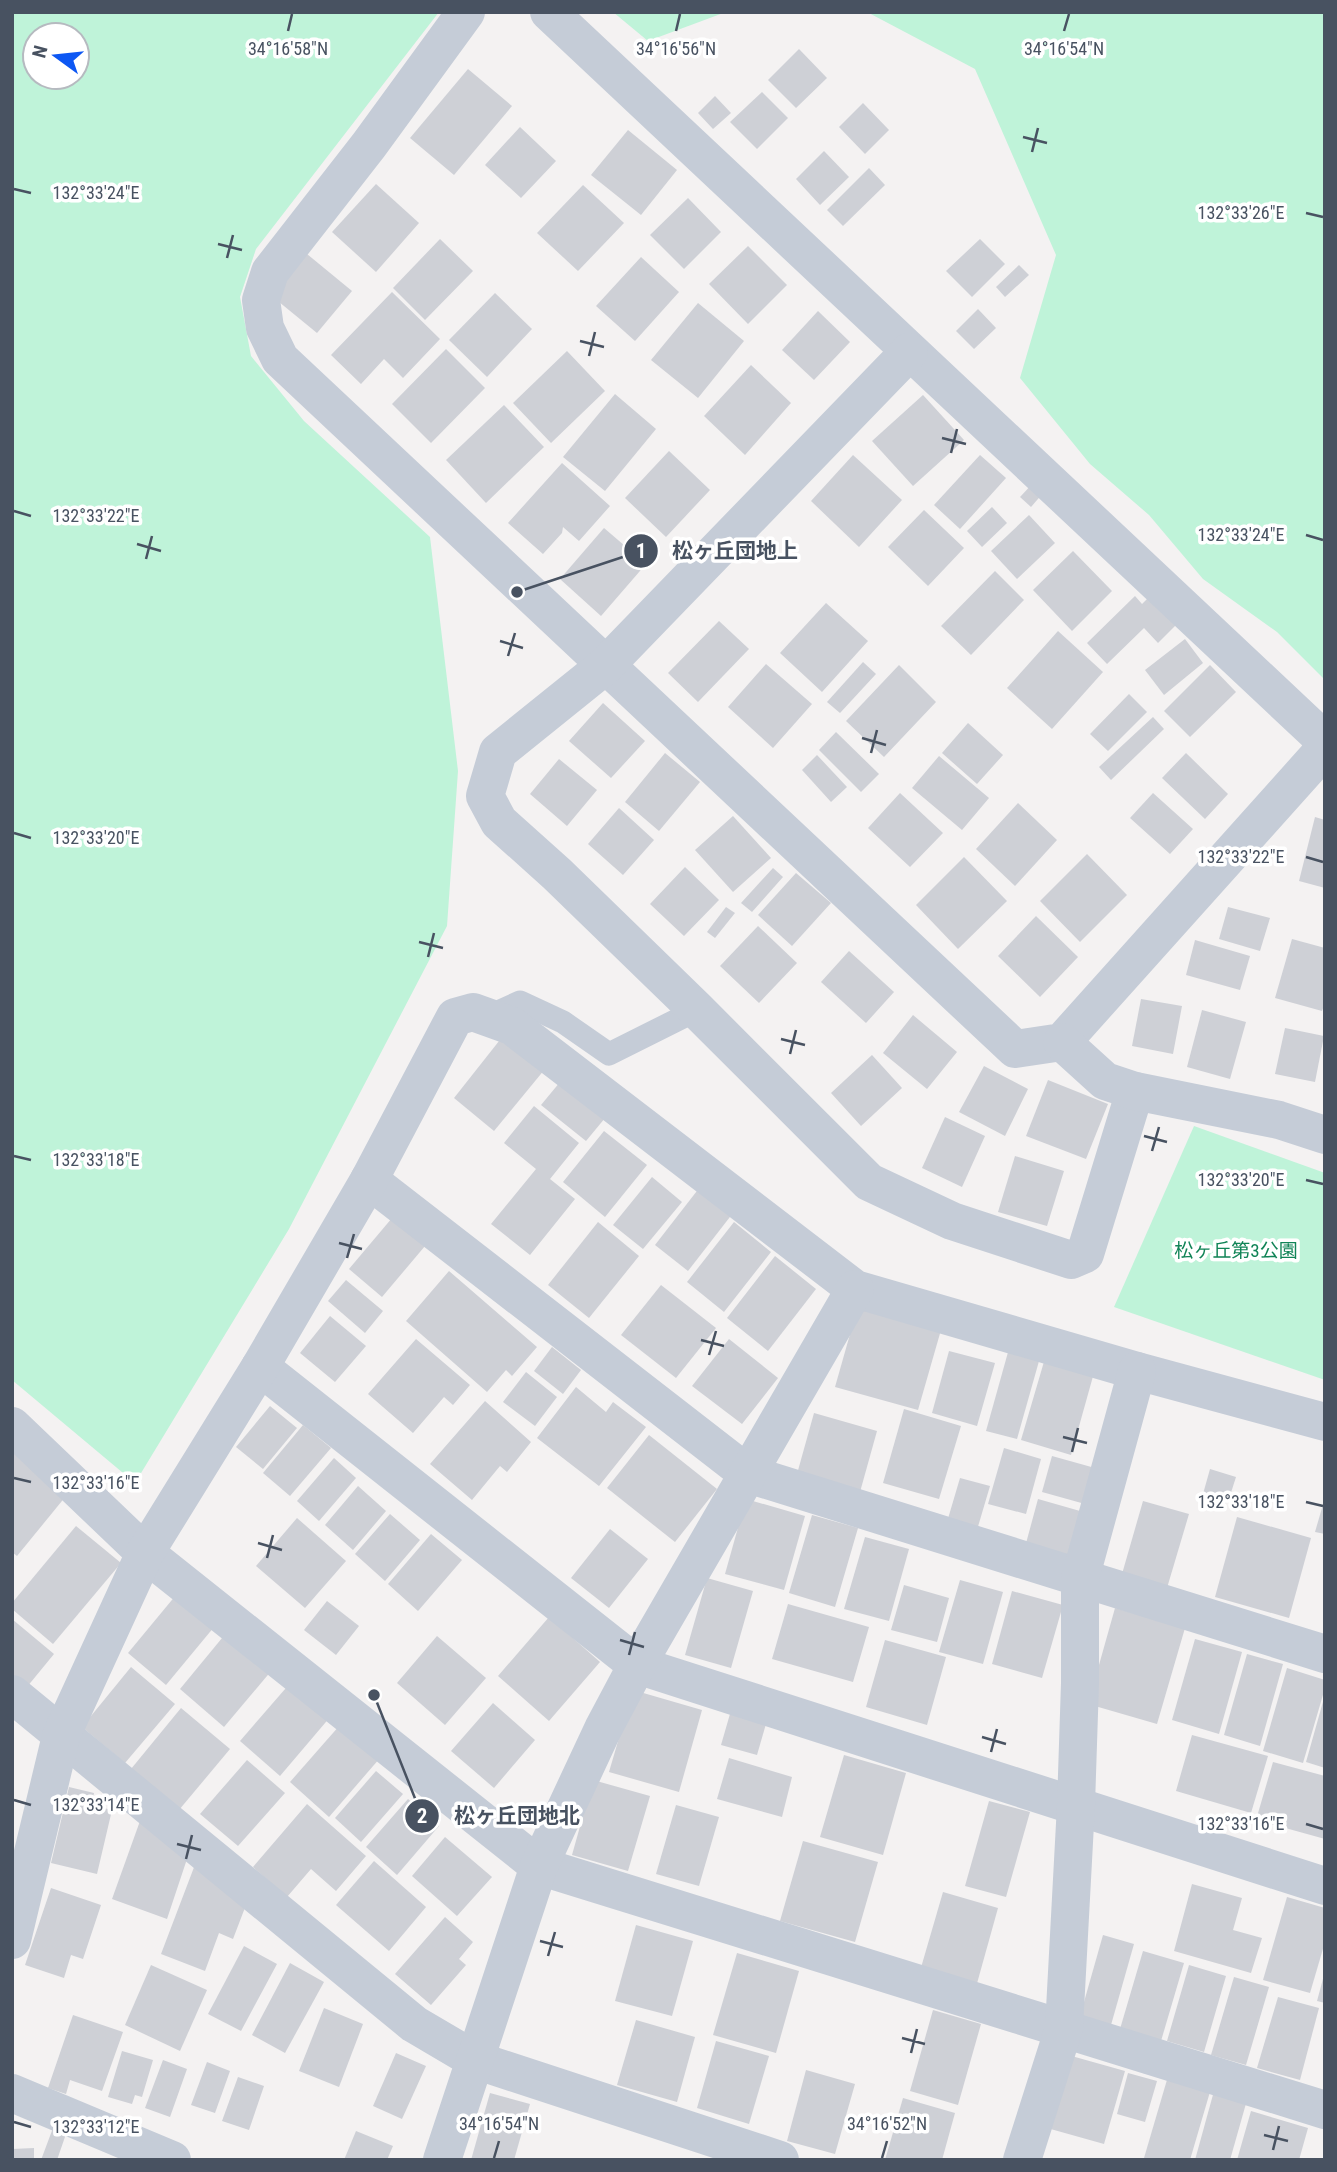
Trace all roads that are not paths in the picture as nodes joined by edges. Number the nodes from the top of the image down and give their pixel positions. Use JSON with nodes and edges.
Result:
{"nodes":[{"id":1,"x":466,"y":12,"type":"edge"},
{"id":2,"x":549,"y":12,"type":"edge"},
{"id":3,"x":909,"y":352,"type":"junction"},
{"id":4,"x":606,"y":665,"type":"junction"},
{"id":5,"x":697,"y":1010,"type":"junction"},
{"id":6,"x":487,"y":1017,"type":"junction"},
{"id":7,"x":1062,"y":1042,"type":"junction"},
{"id":8,"x":1135,"y":1091,"type":"junction"},
{"id":9,"x":1325,"y":1135,"type":"edge"},
{"id":10,"x":369,"y":1181,"type":"junction"},
{"id":11,"x":855,"y":1289,"type":"junction"},
{"id":12,"x":260,"y":1367,"type":"junction"},
{"id":13,"x":1137,"y":1371,"type":"junction"},
{"id":14,"x":1325,"y":1422,"type":"edge"},
{"id":15,"x":12,"y":1426,"type":"edge"},
{"id":16,"x":748,"y":1474,"type":"junction"},
{"id":17,"x":145,"y":1553,"type":"junction"},
{"id":18,"x":1080,"y":1579,"type":"junction"},
{"id":19,"x":1325,"y":1654,"type":"edge"},
{"id":20,"x":637,"y":1665,"type":"junction"},
{"id":21,"x":12,"y":1694,"type":"edge"},
{"id":22,"x":61,"y":1736,"type":"junction"},
{"id":23,"x":1076,"y":1805,"type":"junction"},
{"id":24,"x":539,"y":1866,"type":"junction"},
{"id":25,"x":1325,"y":1886,"type":"edge"},
{"id":26,"x":12,"y":1940,"type":"edge"},
{"id":27,"x":1064,"y":2028,"type":"junction"},
{"id":28,"x":475,"y":2060,"type":"junction"},
{"id":29,"x":12,"y":2093,"type":"edge"},
{"id":30,"x":1325,"y":2110,"type":"edge"},
{"id":31,"x":172,"y":2160,"type":"edge"},
{"id":32,"x":442,"y":2160,"type":"edge"},
{"id":33,"x":780,"y":2160,"type":"edge"},
{"id":34,"x":1022,"y":2160,"type":"edge"}],
"edges":[{"from":1,"to":4,"type":"street"},
{"from":2,"to":3,"type":"street"},
{"from":3,"to":4,"type":"street"},
{"from":3,"to":7,"type":"street"},
{"from":4,"to":5,"type":"street"},
{"from":4,"to":7,"type":"street"},
{"from":5,"to":6,"type":"lane"},
{"from":5,"to":8,"type":"street"},
{"from":6,"to":10,"type":"street"},
{"from":6,"to":11,"type":"street"},
{"from":7,"to":8,"type":"street"},
{"from":8,"to":9,"type":"street"},
{"from":10,"to":12,"type":"street"},
{"from":10,"to":16,"type":"street"},
{"from":11,"to":13,"type":"street"},
{"from":11,"to":16,"type":"street"},
{"from":12,"to":17,"type":"street"},
{"from":12,"to":20,"type":"street"},
{"from":13,"to":14,"type":"street"},
{"from":13,"to":18,"type":"street"},
{"from":15,"to":17,"type":"street"},
{"from":16,"to":18,"type":"street"},
{"from":16,"to":20,"type":"street"},
{"from":17,"to":22,"type":"street"},
{"from":17,"to":24,"type":"street"},
{"from":18,"to":19,"type":"street"},
{"from":18,"to":23,"type":"street"},
{"from":20,"to":23,"type":"street"},
{"from":20,"to":24,"type":"street"},
{"from":21,"to":22,"type":"street"},
{"from":22,"to":26,"type":"street"},
{"from":22,"to":28,"type":"street"},
{"from":23,"to":25,"type":"street"},
{"from":23,"to":27,"type":"street"},
{"from":24,"to":27,"type":"street"},
{"from":24,"to":28,"type":"street"},
{"from":27,"to":30,"type":"street"},
{"from":27,"to":34,"type":"street"},
{"from":28,"to":32,"type":"street"},
{"from":28,"to":33,"type":"street"},
{"from":29,"to":31,"type":"street"}]}
